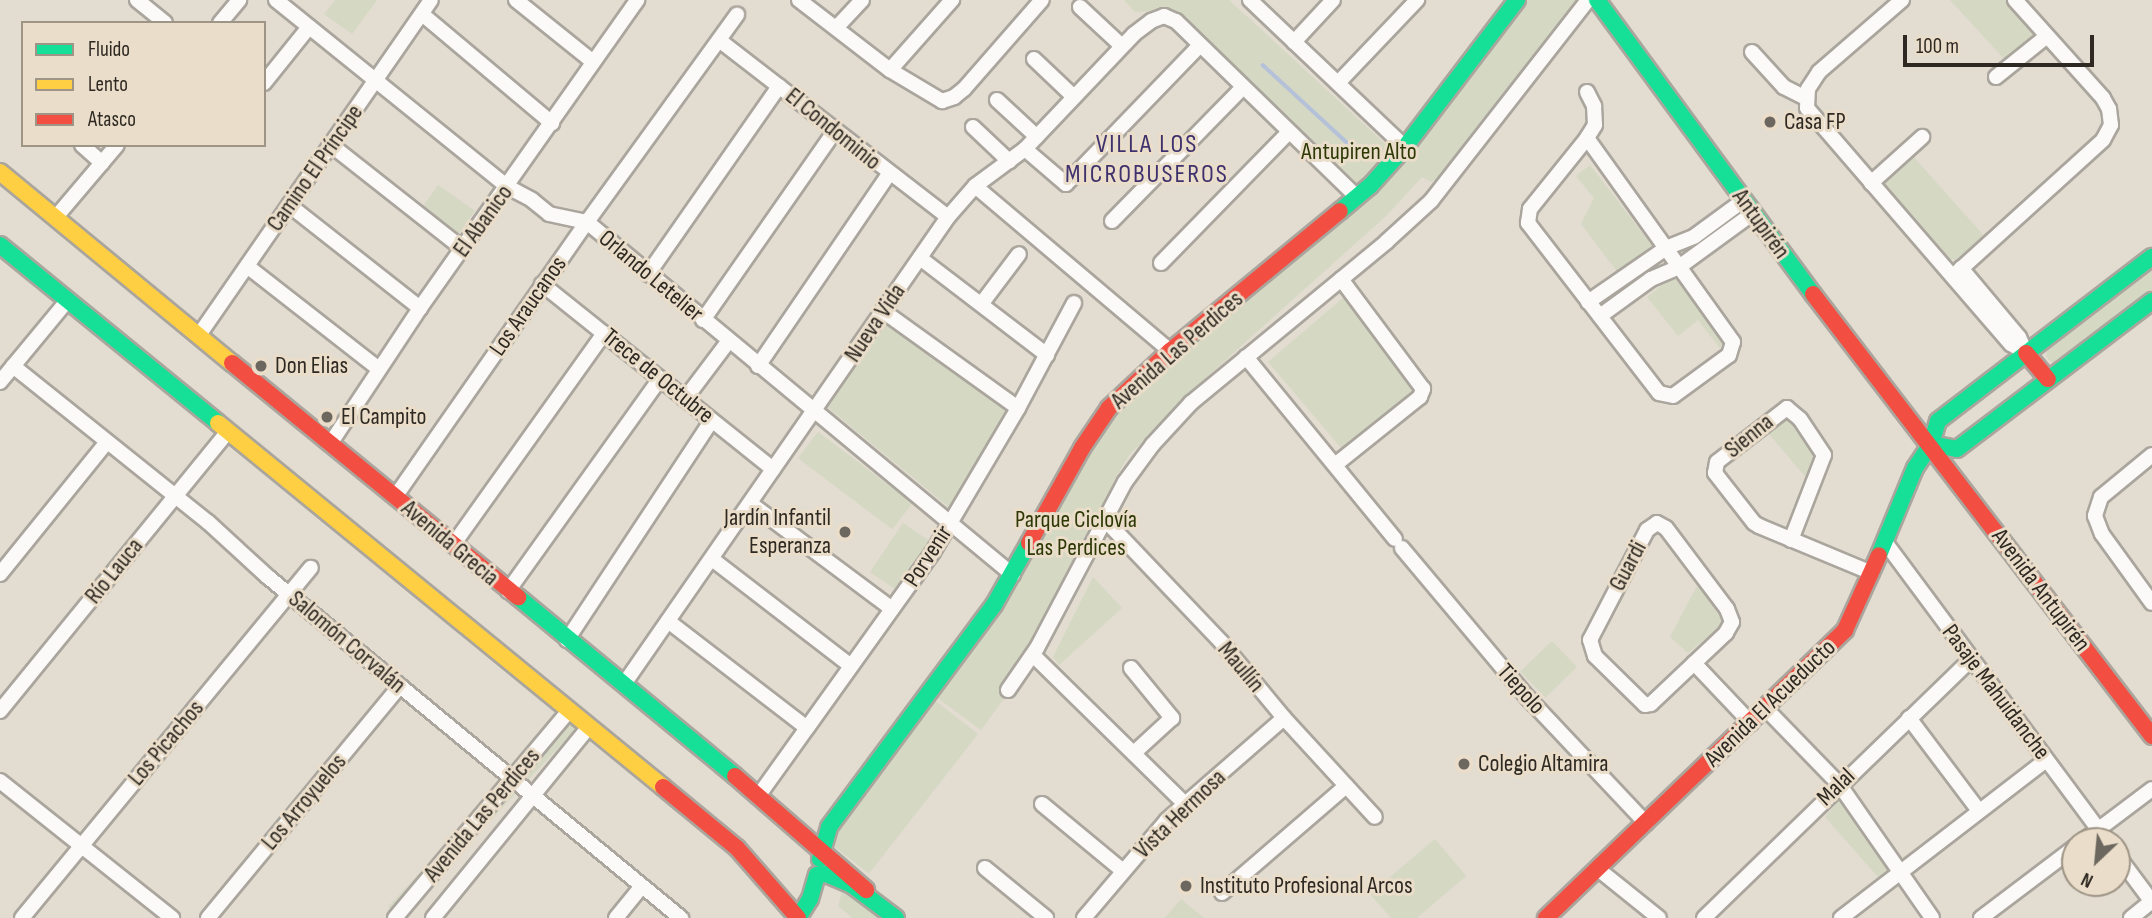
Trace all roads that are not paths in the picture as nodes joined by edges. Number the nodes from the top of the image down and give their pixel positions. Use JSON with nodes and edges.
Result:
{"nodes":[{"id":1,"x":137,"y":0,"type":"edge"},
{"id":2,"x":276,"y":0,"type":"edge"},
{"id":3,"x":431,"y":0,"type":"edge"},
{"id":4,"x":516,"y":0,"type":"edge"},
{"id":5,"x":636,"y":0,"type":"edge"},
{"id":6,"x":799,"y":0,"type":"edge"},
{"id":7,"x":862,"y":0,"type":"edge"},
{"id":8,"x":952,"y":0,"type":"edge"},
{"id":9,"x":1042,"y":0,"type":"edge"},
{"id":10,"x":1251,"y":0,"type":"edge"},
{"id":11,"x":1333,"y":0,"type":"edge"},
{"id":12,"x":1417,"y":0,"type":"edge"},
{"id":13,"x":1517,"y":0,"type":"edge"},
{"id":14,"x":1588,"y":0,"type":"edge"},
{"id":15,"x":1597,"y":0,"type":"edge"},
{"id":16,"x":1902,"y":0,"type":"edge"},
{"id":17,"x":2015,"y":0,"type":"edge"},
{"id":18,"x":236,"y":1,"type":"edge"},
{"id":19,"x":1080,"y":7,"type":"dead end"},
{"id":20,"x":422,"y":14,"type":"junction"},
{"id":21,"x":737,"y":15,"type":"dead end"},
{"id":22,"x":163,"y":21,"type":"edge"},
{"id":23,"x":221,"y":21,"type":"edge"},
{"id":24,"x":309,"y":27,"type":"junction"},
{"id":25,"x":836,"y":28,"type":"junction"},
{"id":26,"x":2047,"y":36,"type":"junction"},
{"id":27,"x":719,"y":40,"type":"junction"},
{"id":28,"x":1294,"y":41,"type":"junction"},
{"id":29,"x":1200,"y":45,"type":"junction"},
{"id":30,"x":1122,"y":46,"type":"junction"},
{"id":31,"x":1752,"y":52,"type":"dead end"},
{"id":32,"x":1034,"y":59,"type":"dead end"},
{"id":33,"x":593,"y":62,"type":"junction"},
{"id":34,"x":890,"y":70,"type":"junction"},
{"id":35,"x":1996,"y":77,"type":"dead end"},
{"id":36,"x":266,"y":81,"type":"edge"},
{"id":37,"x":375,"y":82,"type":"junction"},
{"id":38,"x":1338,"y":83,"type":"junction"},
{"id":39,"x":779,"y":86,"type":"junction"},
{"id":40,"x":1243,"y":87,"type":"junction"},
{"id":41,"x":1587,"y":92,"type":"dead end"},
{"id":42,"x":1074,"y":97,"type":"junction"},
{"id":43,"x":1806,"y":98,"type":"junction"},
{"id":44,"x":997,"y":100,"type":"dead end"},
{"id":45,"x":552,"y":123,"type":"junction"},
{"id":46,"x":973,"y":127,"type":"dead end"},
{"id":47,"x":835,"y":131,"type":"junction"},
{"id":48,"x":1289,"y":132,"type":"junction"},
{"id":49,"x":1037,"y":137,"type":"junction"},
{"id":50,"x":1922,"y":137,"type":"dead end"},
{"id":51,"x":1587,"y":138,"type":"junction"},
{"id":52,"x":331,"y":145,"type":"junction"},
{"id":53,"x":84,"y":147,"type":"edge"},
{"id":54,"x":115,"y":147,"type":"edge"},
{"id":55,"x":1405,"y":147,"type":"junction"},
{"id":56,"x":1025,"y":149,"type":"junction"},
{"id":57,"x":1009,"y":161,"type":"junction"},
{"id":58,"x":102,"y":163,"type":"junction"},
{"id":59,"x":0,"y":172,"type":"edge"},
{"id":60,"x":889,"y":174,"type":"junction"},
{"id":61,"x":1871,"y":183,"type":"junction"},
{"id":62,"x":975,"y":186,"type":"junction"},
{"id":63,"x":508,"y":187,"type":"junction"},
{"id":64,"x":1357,"y":197,"type":"junction"},
{"id":65,"x":289,"y":205,"type":"junction"},
{"id":66,"x":1749,"y":207,"type":"junction"},
{"id":67,"x":57,"y":217,"type":"junction"},
{"id":68,"x":948,"y":217,"type":"junction"},
{"id":69,"x":1112,"y":221,"type":"dead end"},
{"id":70,"x":587,"y":222,"type":"junction"},
{"id":71,"x":0,"y":245,"type":"edge"},
{"id":72,"x":463,"y":248,"type":"junction"},
{"id":73,"x":1666,"y":248,"type":"junction"},
{"id":74,"x":1018,"y":254,"type":"dead end"},
{"id":75,"x":2152,"y":257,"type":"edge"},
{"id":76,"x":920,"y":258,"type":"junction"},
{"id":77,"x":1161,"y":263,"type":"dead end"},
{"id":78,"x":247,"y":266,"type":"junction"},
{"id":79,"x":1679,"y":267,"type":"junction"},
{"id":80,"x":1957,"y":272,"type":"junction"},
{"id":81,"x":648,"y":274,"type":"junction"},
{"id":82,"x":1341,"y":279,"type":"junction"},
{"id":83,"x":542,"y":284,"type":"junction"},
{"id":84,"x":67,"y":300,"type":"junction"},
{"id":85,"x":2152,"y":301,"type":"edge"},
{"id":86,"x":1588,"y":302,"type":"junction"},
{"id":87,"x":982,"y":303,"type":"junction"},
{"id":88,"x":1074,"y":303,"type":"dead end"},
{"id":89,"x":420,"y":309,"type":"junction"},
{"id":90,"x":883,"y":311,"type":"junction"},
{"id":91,"x":1600,"y":317,"type":"junction"},
{"id":92,"x":703,"y":320,"type":"junction"},
{"id":93,"x":604,"y":333,"type":"junction"},
{"id":94,"x":199,"y":335,"type":"junction"},
{"id":95,"x":728,"y":342,"type":"junction"},
{"id":96,"x":1170,"y":351,"type":"junction"},
{"id":97,"x":2026,"y":353,"type":"junction"},
{"id":98,"x":1047,"y":355,"type":"junction"},
{"id":99,"x":1246,"y":357,"type":"junction"},
{"id":100,"x":13,"y":366,"type":"junction"},
{"id":101,"x":758,"y":366,"type":"junction"},
{"id":102,"x":379,"y":369,"type":"junction"},
{"id":103,"x":660,"y":379,"type":"junction"},
{"id":104,"x":2048,"y":379,"type":"junction"},
{"id":105,"x":0,"y":382,"type":"edge"},
{"id":106,"x":685,"y":399,"type":"junction"},
{"id":107,"x":1018,"y":408,"type":"junction"},
{"id":108,"x":815,"y":411,"type":"junction"},
{"id":109,"x":712,"y":420,"type":"junction"},
{"id":110,"x":228,"y":431,"type":"junction"},
{"id":111,"x":107,"y":442,"type":"junction"},
{"id":112,"x":330,"y":444,"type":"junction"},
{"id":113,"x":1931,"y":444,"type":"junction"},
{"id":114,"x":2152,"y":455,"type":"edge"},
{"id":115,"x":1335,"y":466,"type":"junction"},
{"id":116,"x":773,"y":469,"type":"junction"},
{"id":117,"x":175,"y":496,"type":"junction"},
{"id":118,"x":395,"y":497,"type":"junction"},
{"id":119,"x":750,"y":503,"type":"junction"},
{"id":120,"x":1105,"y":520,"type":"junction"},
{"id":121,"x":950,"y":522,"type":"junction"},
{"id":122,"x":1791,"y":540,"type":"junction"},
{"id":123,"x":1885,"y":542,"type":"junction"},
{"id":124,"x":453,"y":545,"type":"junction"},
{"id":125,"x":712,"y":559,"type":"junction"},
{"id":126,"x":311,"y":568,"type":"dead end"},
{"id":127,"x":1872,"y":573,"type":"junction"},
{"id":128,"x":0,"y":574,"type":"edge"},
{"id":129,"x":1013,"y":575,"type":"junction"},
{"id":130,"x":508,"y":591,"type":"junction"},
{"id":131,"x":289,"y":594,"type":"junction"},
{"id":132,"x":2152,"y":603,"type":"edge"},
{"id":133,"x":892,"y":609,"type":"junction"},
{"id":134,"x":668,"y":621,"type":"junction"},
{"id":135,"x":567,"y":640,"type":"junction"},
{"id":136,"x":1033,"y":655,"type":"junction"},
{"id":137,"x":1971,"y":659,"type":"junction"},
{"id":138,"x":1694,"y":663,"type":"junction"},
{"id":139,"x":851,"y":666,"type":"junction"},
{"id":140,"x":1131,"y":668,"type":"dead end"},
{"id":141,"x":624,"y":684,"type":"junction"},
{"id":142,"x":400,"y":686,"type":"junction"},
{"id":143,"x":1008,"y":690,"type":"dead end"},
{"id":144,"x":1766,"y":709,"type":"junction"},
{"id":145,"x":0,"y":711,"type":"edge"},
{"id":146,"x":569,"y":711,"type":"junction"},
{"id":147,"x":1909,"y":718,"type":"junction"},
{"id":148,"x":1284,"y":719,"type":"junction"},
{"id":149,"x":1751,"y":723,"type":"junction"},
{"id":150,"x":589,"y":727,"type":"junction"},
{"id":151,"x":807,"y":727,"type":"junction"},
{"id":152,"x":2152,"y":736,"type":"edge"},
{"id":153,"x":1134,"y":753,"type":"junction"},
{"id":154,"x":2046,"y":760,"type":"junction"},
{"id":155,"x":512,"y":779,"type":"junction"},
{"id":156,"x":0,"y":781,"type":"edge"},
{"id":157,"x":1839,"y":784,"type":"junction"},
{"id":158,"x":1346,"y":786,"type":"junction"},
{"id":159,"x":2152,"y":789,"type":"edge"},
{"id":160,"x":759,"y":795,"type":"junction"},
{"id":161,"x":534,"y":797,"type":"junction"},
{"id":162,"x":1184,"y":803,"type":"junction"},
{"id":163,"x":1042,"y":804,"type":"dead end"},
{"id":164,"x":1979,"y":811,"type":"junction"},
{"id":165,"x":1374,"y":817,"type":"dead end"},
{"id":166,"x":1646,"y":823,"type":"junction"},
{"id":167,"x":2096,"y":827,"type":"edge"},
{"id":168,"x":2111,"y":827,"type":"edge"},
{"id":169,"x":83,"y":844,"type":"junction"},
{"id":170,"x":822,"y":848,"type":"junction"},
{"id":171,"x":2061,"y":858,"type":"edge"},
{"id":172,"x":985,"y":868,"type":"dead end"},
{"id":173,"x":1598,"y":869,"type":"junction"},
{"id":174,"x":1123,"y":870,"type":"junction"},
{"id":175,"x":1900,"y":872,"type":"junction"},
{"id":176,"x":2131,"y":874,"type":"edge"},
{"id":177,"x":817,"y":875,"type":"junction"},
{"id":178,"x":642,"y":886,"type":"junction"},
{"id":179,"x":1222,"y":893,"type":"dead end"},
{"id":180,"x":2152,"y":902,"type":"edge"},
{"id":181,"x":892,"y":914,"type":"edge"},
{"id":182,"x":22,"y":918,"type":"edge"},
{"id":183,"x":172,"y":918,"type":"edge"},
{"id":184,"x":208,"y":918,"type":"edge"},
{"id":185,"x":395,"y":918,"type":"edge"},
{"id":186,"x":433,"y":918,"type":"edge"},
{"id":187,"x":616,"y":918,"type":"edge"},
{"id":188,"x":681,"y":918,"type":"edge"},
{"id":189,"x":798,"y":918,"type":"edge"},
{"id":190,"x":1046,"y":918,"type":"edge"},
{"id":191,"x":1084,"y":918,"type":"edge"},
{"id":192,"x":1546,"y":918,"type":"edge"},
{"id":193,"x":1659,"y":918,"type":"edge"},
{"id":194,"x":1704,"y":918,"type":"edge"},
{"id":195,"x":1841,"y":918,"type":"edge"},
{"id":196,"x":1932,"y":918,"type":"edge"},
{"id":197,"x":1981,"y":918,"type":"edge"},
{"id":198,"x":2131,"y":918,"type":"edge"}],
"edges":[{"from":1,"to":22,"type":"street"},
{"from":2,"to":24,"type":"street","name":"Orlando Letelier"},
{"from":3,"to":20,"type":"street","name":"Camino El Príncipe"},
{"from":4,"to":33,"type":"street"},
{"from":5,"to":33,"type":"street","name":"El Abanico"},
{"from":6,"to":25,"type":"street"},
{"from":7,"to":25,"type":"street"},
{"from":8,"to":34,"type":"street"},
{"from":9,"to":34,"type":"street"},
{"from":10,"to":28,"type":"street"},
{"from":11,"to":28,"type":"street"},
{"from":12,"to":38,"type":"street"},
{"from":13,"to":55,"type":"street","name":"Avenida Las Perdices"},
{"from":14,"to":82,"type":"street","name":"Avenida Las Perdices"},
{"from":15,"to":66,"type":"street","name":"Antupirén"},
{"from":16,"to":43,"type":"street"},
{"from":17,"to":26,"type":"street"},
{"from":18,"to":23,"type":"street"},
{"from":19,"to":30,"type":"street"},
{"from":20,"to":37,"type":"street","name":"Camino El Príncipe"},
{"from":20,"to":45,"type":"street"},
{"from":21,"to":27,"type":"street","name":"Los Araucanos"},
{"from":24,"to":36,"type":"street"},
{"from":24,"to":37,"type":"street","name":"Orlando Letelier"},
{"from":25,"to":34,"type":"street"},
{"from":26,"to":35,"type":"street"},
{"from":26,"to":80,"type":"street"},
{"from":27,"to":39,"type":"street","name":"El Condominio"},
{"from":27,"to":70,"type":"street","name":"Los Araucanos"},
{"from":28,"to":38,"type":"street"},
{"from":29,"to":30,"type":"street","name":"Nueva Vida"},
{"from":29,"to":40,"type":"street"},
{"from":29,"to":56,"type":"street"},
{"from":30,"to":42,"type":"street","name":"Nueva Vida"},
{"from":31,"to":43,"type":"street"},
{"from":32,"to":42,"type":"street"},
{"from":33,"to":45,"type":"street","name":"El Abanico"},
{"from":37,"to":52,"type":"street","name":"Camino El Príncipe"},
{"from":37,"to":63,"type":"street","name":"Orlando Letelier"},
{"from":38,"to":55,"type":"street"},
{"from":39,"to":47,"type":"street","name":"El Condominio"},
{"from":39,"to":81,"type":"street"},
{"from":40,"to":48,"type":"street"},
{"from":40,"to":69,"type":"street"},
{"from":41,"to":51,"type":"street"},
{"from":42,"to":49,"type":"street","name":"Nueva Vida"},
{"from":43,"to":61,"type":"street"},
{"from":44,"to":49,"type":"street"},
{"from":45,"to":63,"type":"street","name":"El Abanico"},
{"from":46,"to":57,"type":"street"},
{"from":47,"to":60,"type":"street","name":"El Condominio"},
{"from":47,"to":92,"type":"street"},
{"from":48,"to":64,"type":"street"},
{"from":48,"to":77,"type":"street"},
{"from":49,"to":56,"type":"street","name":"Nueva Vida"},
{"from":50,"to":61,"type":"street"},
{"from":51,"to":73,"type":"street"},
{"from":51,"to":86,"type":"street"},
{"from":52,"to":65,"type":"street","name":"Camino El Príncipe"},
{"from":52,"to":72,"type":"street"},
{"from":53,"to":58,"type":"street"},
{"from":54,"to":58,"type":"street"},
{"from":55,"to":64,"type":"street","name":"Avenida Las Perdices"},
{"from":56,"to":57,"type":"street","name":"Nueva Vida"},
{"from":57,"to":62,"type":"street","name":"Nueva Vida"},
{"from":58,"to":67,"type":"street"},
{"from":59,"to":67,"type":"street","name":"Avenida Grecia"},
{"from":60,"to":68,"type":"street","name":"El Condominio"},
{"from":60,"to":101,"type":"street"},
{"from":61,"to":80,"type":"street"},
{"from":62,"to":68,"type":"street","name":"Nueva Vida"},
{"from":62,"to":96,"type":"street"},
{"from":63,"to":70,"type":"street","name":"Orlando Letelier"},
{"from":63,"to":72,"type":"street","name":"El Abanico"},
{"from":64,"to":96,"type":"street","name":"Avenida Las Perdices"},
{"from":65,"to":78,"type":"street","name":"Camino El Príncipe"},
{"from":65,"to":89,"type":"street"},
{"from":66,"to":73,"type":"street"},
{"from":66,"to":79,"type":"street"},
{"from":66,"to":113,"type":"street","name":"Antupirén"},
{"from":67,"to":94,"type":"street","name":"Avenida Grecia"},
{"from":68,"to":76,"type":"street","name":"Nueva Vida"},
{"from":70,"to":81,"type":"street","name":"Orlando Letelier"},
{"from":70,"to":83,"type":"street","name":"Los Araucanos"},
{"from":71,"to":84,"type":"street"},
{"from":72,"to":89,"type":"street","name":"El Abanico"},
{"from":73,"to":79,"type":"street"},
{"from":73,"to":86,"type":"street"},
{"from":74,"to":87,"type":"street"},
{"from":75,"to":97,"type":"street","name":"Avenida El Acueducto"},
{"from":76,"to":87,"type":"street"},
{"from":76,"to":90,"type":"street","name":"Nueva Vida"},
{"from":78,"to":94,"type":"street","name":"Camino El Príncipe"},
{"from":78,"to":102,"type":"street"},
{"from":79,"to":91,"type":"street"},
{"from":79,"to":91,"type":"street"},
{"from":80,"to":97,"type":"street"},
{"from":81,"to":92,"type":"street","name":"Orlando Letelier"},
{"from":82,"to":99,"type":"street","name":"Avenida Las Perdices"},
{"from":82,"to":115,"type":"street"},
{"from":83,"to":93,"type":"street","name":"Trece de Octubre"},
{"from":83,"to":118,"type":"street","name":"Los Araucanos"},
{"from":84,"to":100,"type":"street"},
{"from":84,"to":110,"type":"street"},
{"from":85,"to":104,"type":"street"},
{"from":86,"to":91,"type":"street"},
{"from":87,"to":98,"type":"street"},
{"from":88,"to":98,"type":"street","name":"Porvenir"},
{"from":89,"to":102,"type":"street","name":"El Abanico"},
{"from":90,"to":107,"type":"street"},
{"from":90,"to":108,"type":"street","name":"Nueva Vida"},
{"from":92,"to":95,"type":"street","name":"Orlando Letelier"},
{"from":93,"to":103,"type":"street","name":"Trece de Octubre"},
{"from":93,"to":124,"type":"street"},
{"from":94,"to":112,"type":"street","name":"Avenida Grecia"},
{"from":95,"to":101,"type":"street","name":"Orlando Letelier"},
{"from":95,"to":106,"type":"street"},
{"from":96,"to":129,"type":"street","name":"Avenida Las Perdices"},
{"from":97,"to":104,"type":"street"},
{"from":97,"to":113,"type":"street","name":"Avenida El Acueducto"},
{"from":98,"to":107,"type":"street","name":"Porvenir"},
{"from":99,"to":115,"type":"street","name":"Tiepolo"},
{"from":99,"to":120,"type":"street","name":"Avenida Las Perdices"},
{"from":100,"to":105,"type":"street"},
{"from":100,"to":111,"type":"street","name":"Salomón Corvalán"},
{"from":101,"to":108,"type":"street","name":"Orlando Letelier"},
{"from":102,"to":112,"type":"street","name":"El Abanico"},
{"from":103,"to":106,"type":"street","name":"Trece de Octubre"},
{"from":103,"to":130,"type":"street"},
{"from":104,"to":113,"type":"street"},
{"from":106,"to":109,"type":"street","name":"Trece de Octubre"},
{"from":107,"to":121,"type":"street","name":"Porvenir"},
{"from":108,"to":116,"type":"street","name":"Nueva Vida"},
{"from":108,"to":121,"type":"street","name":"Orlando Letelier"},
{"from":109,"to":116,"type":"street","name":"Trece de Octubre"},
{"from":109,"to":135,"type":"street"},
{"from":110,"to":117,"type":"street","name":"Río Lauca"},
{"from":110,"to":146,"type":"street"},
{"from":111,"to":117,"type":"street","name":"Salomón Corvalán"},
{"from":111,"to":128,"type":"street"},
{"from":112,"to":118,"type":"street","name":"Avenida Grecia"},
{"from":113,"to":123,"type":"street","name":"Avenida El Acueducto"},
{"from":113,"to":152,"type":"street","name":"Avenida Antupirén"},
{"from":114,"to":132,"type":"street"},
{"from":115,"to":166,"type":"street","name":"Tiepolo"},
{"from":116,"to":119,"type":"street","name":"Nueva Vida"},
{"from":117,"to":131,"type":"street","name":"Salomón Corvalán"},
{"from":117,"to":145,"type":"street","name":"Río Lauca"},
{"from":118,"to":124,"type":"street","name":"Avenida Grecia"},
{"from":119,"to":125,"type":"street","name":"Nueva Vida"},
{"from":119,"to":133,"type":"street"},
{"from":120,"to":136,"type":"street","name":"Avenida Las Perdices"},
{"from":120,"to":148,"type":"street","name":"Maullín"},
{"from":121,"to":129,"type":"street","name":"Orlando Letelier"},
{"from":121,"to":133,"type":"street","name":"Porvenir"},
{"from":122,"to":122,"type":"street","name":"Sienna"},
{"from":122,"to":127,"type":"street","name":"Sienna"},
{"from":123,"to":127,"type":"street","name":"Avenida El Acueducto"},
{"from":123,"to":137,"type":"street","name":"Pasaje Mahuidanche"},
{"from":124,"to":130,"type":"street","name":"Avenida Grecia"},
{"from":125,"to":134,"type":"street","name":"Nueva Vida"},
{"from":125,"to":139,"type":"street"},
{"from":126,"to":131,"type":"street","name":"Los Picachos"},
{"from":127,"to":144,"type":"street","name":"Avenida El Acueducto"},
{"from":129,"to":170,"type":"street","name":"Avenida Las Perdices"},
{"from":130,"to":135,"type":"street","name":"Avenida Grecia"},
{"from":131,"to":142,"type":"street","name":"Salomón Corvalán"},
{"from":131,"to":169,"type":"street","name":"Los Picachos"},
{"from":133,"to":139,"type":"street","name":"Porvenir"},
{"from":134,"to":141,"type":"street","name":"Nueva Vida"},
{"from":134,"to":151,"type":"street"},
{"from":135,"to":141,"type":"street","name":"Avenida Grecia"},
{"from":136,"to":143,"type":"street","name":"Avenida Las Perdices"},
{"from":136,"to":153,"type":"street"},
{"from":137,"to":147,"type":"street","name":"Malal"},
{"from":137,"to":154,"type":"street","name":"Pasaje Mahuidanche"},
{"from":138,"to":138,"type":"street","name":"Guardi"},
{"from":138,"to":149,"type":"street"},
{"from":139,"to":151,"type":"street","name":"Porvenir"},
{"from":140,"to":153,"type":"street"},
{"from":141,"to":160,"type":"street","name":"Avenida Grecia"},
{"from":142,"to":155,"type":"street","name":"Salomón Corvalán"},
{"from":142,"to":184,"type":"street","name":"Los Arroyuelos"},
{"from":144,"to":149,"type":"street","name":"Avenida El Acueducto"},
{"from":144,"to":157,"type":"street"},
{"from":146,"to":150,"type":"street"},
{"from":146,"to":155,"type":"street","name":"Avenida Las Perdices"},
{"from":147,"to":157,"type":"street","name":"Malal"},
{"from":147,"to":164,"type":"street"},
{"from":148,"to":158,"type":"street","name":"Maullín"},
{"from":148,"to":162,"type":"street","name":"Vista Hermosa"},
{"from":149,"to":166,"type":"street","name":"Avenida El Acueducto"},
{"from":150,"to":161,"type":"street","name":"Avenida Las Perdices"},
{"from":150,"to":189,"type":"street"},
{"from":151,"to":160,"type":"street","name":"Porvenir"},
{"from":153,"to":162,"type":"street"},
{"from":154,"to":164,"type":"street"},
{"from":154,"to":167,"type":"street","name":"Pasaje Mahuidanche"},
{"from":155,"to":161,"type":"street","name":"Salomón Corvalán"},
{"from":155,"to":185,"type":"street","name":"Avenida Las Perdices"},
{"from":156,"to":169,"type":"street"},
{"from":157,"to":175,"type":"street"},
{"from":157,"to":194,"type":"street","name":"Malal"},
{"from":158,"to":165,"type":"street","name":"Maullín"},
{"from":158,"to":179,"type":"street"},
{"from":159,"to":168,"type":"street"},
{"from":160,"to":170,"type":"street","name":"Avenida Grecia"},
{"from":161,"to":178,"type":"street","name":"Salomón Corvalán"},
{"from":161,"to":186,"type":"street","name":"Avenida Las Perdices"},
{"from":162,"to":174,"type":"street","name":"Vista Hermosa"},
{"from":163,"to":174,"type":"street"},
{"from":164,"to":175,"type":"street"},
{"from":166,"to":173,"type":"street","name":"Avenida El Acueducto"},
{"from":169,"to":182,"type":"street","name":"Los Picachos"},
{"from":169,"to":183,"type":"street"},
{"from":170,"to":177,"type":"street","name":"Avenida Las Perdices"},
{"from":170,"to":181,"type":"street","name":"Avenida Grecia"},
{"from":171,"to":197,"type":"street"},
{"from":172,"to":190,"type":"street"},
{"from":173,"to":192,"type":"street","name":"Avenida El Acueducto"},
{"from":173,"to":193,"type":"street"},
{"from":174,"to":191,"type":"street","name":"Vista Hermosa"},
{"from":175,"to":195,"type":"street"},
{"from":175,"to":196,"type":"street"},
{"from":176,"to":180,"type":"street"},
{"from":177,"to":181,"type":"street"},
{"from":177,"to":189,"type":"street","name":"Avenida Las Perdices"},
{"from":178,"to":187,"type":"street"},
{"from":178,"to":188,"type":"street","name":"Salomón Corvalán"},
{"from":180,"to":198,"type":"street"}]}
